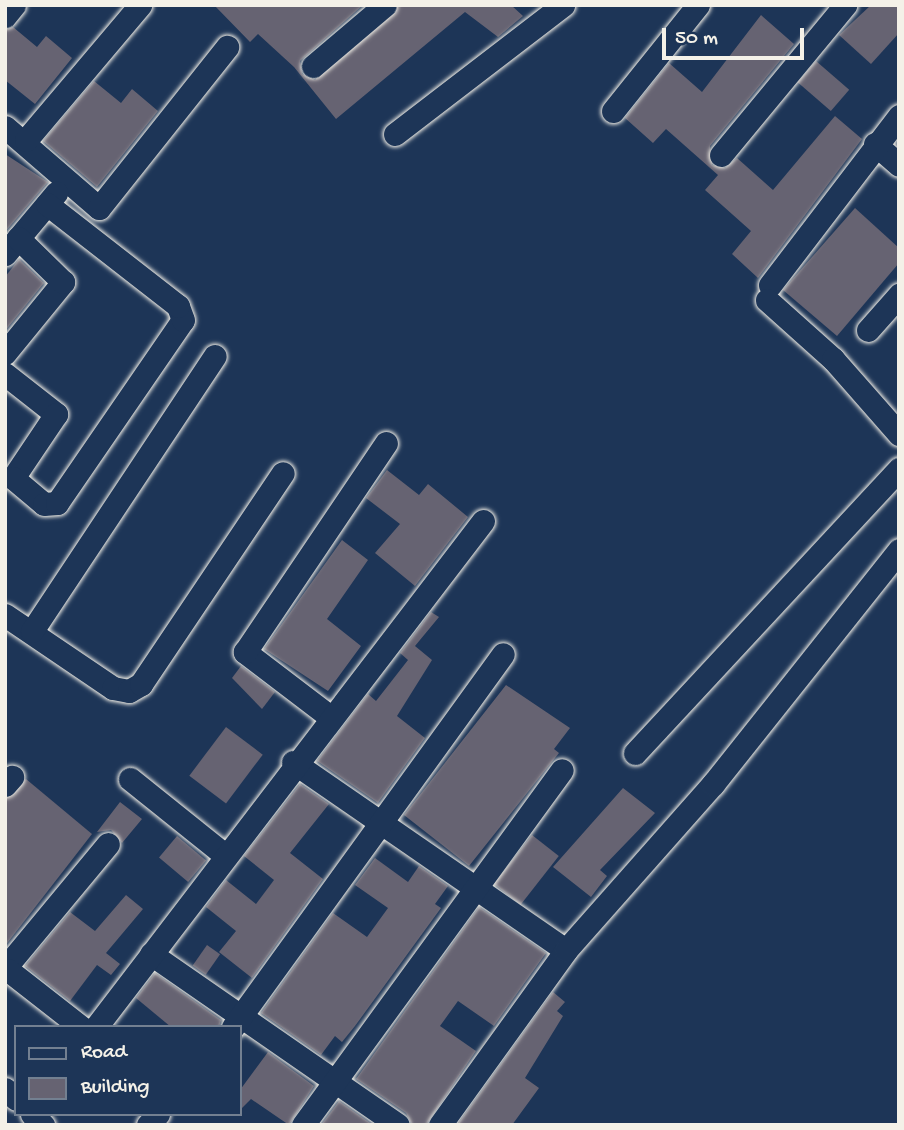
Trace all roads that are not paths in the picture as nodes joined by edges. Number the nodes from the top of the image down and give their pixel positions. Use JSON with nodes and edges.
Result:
{"nodes":[{"id":1,"x":14,"y":5,"type":"edge"},
{"id":2,"x":140,"y":5,"type":"edge"},
{"id":3,"x":385,"y":5,"type":"edge"},
{"id":4,"x":563,"y":5,"type":"edge"},
{"id":5,"x":698,"y":5,"type":"edge"},
{"id":6,"x":845,"y":5,"type":"edge"},
{"id":7,"x":5,"y":16,"type":"edge"},
{"id":8,"x":227,"y":47,"type":"dead end"},
{"id":9,"x":313,"y":65,"type":"dead end"},
{"id":10,"x":613,"y":111,"type":"dead end"},
{"id":11,"x":899,"y":116,"type":"edge"},
{"id":12,"x":5,"y":127,"type":"edge"},
{"id":13,"x":395,"y":134,"type":"dead end"},
{"id":14,"x":26,"y":140,"type":"junction"},
{"id":15,"x":876,"y":144,"type":"junction"},
{"id":16,"x":721,"y":155,"type":"dead end"},
{"id":17,"x":899,"y":165,"type":"edge"},
{"id":18,"x":66,"y":180,"type":"junction"},
{"id":19,"x":47,"y":204,"type":"junction"},
{"id":20,"x":12,"y":246,"type":"edge"},
{"id":21,"x":899,"y":295,"type":"edge"},
{"id":22,"x":868,"y":330,"type":"dead end"},
{"id":23,"x":5,"y":353,"type":"edge"},
{"id":24,"x":215,"y":356,"type":"dead end"},
{"id":25,"x":5,"y":374,"type":"edge"},
{"id":26,"x":899,"y":434,"type":"edge"},
{"id":27,"x":386,"y":443,"type":"dead end"},
{"id":28,"x":899,"y":469,"type":"edge"},
{"id":29,"x":283,"y":473,"type":"dead end"},
{"id":30,"x":483,"y":521,"type":"dead end"},
{"id":31,"x":899,"y":550,"type":"edge"},
{"id":32,"x":5,"y":615,"type":"edge"},
{"id":33,"x":32,"y":631,"type":"junction"},
{"id":34,"x":503,"y":654,"type":"dead end"},
{"id":35,"x":329,"y":716,"type":"junction"},
{"id":36,"x":635,"y":753,"type":"dead end"},
{"id":37,"x":293,"y":762,"type":"junction"},
{"id":38,"x":562,"y":770,"type":"dead end"},
{"id":39,"x":130,"y":779,"type":"dead end"},
{"id":40,"x":382,"y":824,"type":"junction"},
{"id":41,"x":108,"y":844,"type":"dead end"},
{"id":42,"x":225,"y":855,"type":"junction"},
{"id":43,"x":475,"y":889,"type":"junction"},
{"id":44,"x":566,"y":950,"type":"junction"},
{"id":45,"x":151,"y":954,"type":"junction"},
{"id":46,"x":6,"y":969,"type":"edge"},
{"id":47,"x":236,"y":1023,"type":"edge"},
{"id":48,"x":78,"y":1025,"type":"edge"},
{"id":49,"x":98,"y":1025,"type":"edge"},
{"id":50,"x":242,"y":1027,"type":"edge"},
{"id":51,"x":332,"y":1083,"type":"junction"},
{"id":52,"x":303,"y":1125,"type":"edge"},
{"id":53,"x":398,"y":1125,"type":"edge"},
{"id":54,"x":440,"y":1125,"type":"edge"}],
"edges":[{"from":1,"to":7,"type":"street"},
{"from":2,"to":14,"type":"street"},
{"from":3,"to":9,"type":"street"},
{"from":4,"to":13,"type":"street"},
{"from":5,"to":10,"type":"street"},
{"from":6,"to":16,"type":"street"},
{"from":8,"to":18,"type":"street"},
{"from":11,"to":15,"type":"street"},
{"from":12,"to":14,"type":"street"},
{"from":14,"to":18,"type":"street"},
{"from":15,"to":17,"type":"street"},
{"from":15,"to":26,"type":"street"},
{"from":18,"to":19,"type":"street"},
{"from":19,"to":20,"type":"street"},
{"from":19,"to":25,"type":"street"},
{"from":20,"to":23,"type":"street"},
{"from":21,"to":22,"type":"street"},
{"from":24,"to":33,"type":"street"},
{"from":27,"to":35,"type":"street"},
{"from":28,"to":36,"type":"street"},
{"from":29,"to":33,"type":"street"},
{"from":30,"to":35,"type":"street"},
{"from":31,"to":44,"type":"street"},
{"from":32,"to":33,"type":"street"},
{"from":34,"to":40,"type":"street"},
{"from":35,"to":37,"type":"street"},
{"from":37,"to":40,"type":"street"},
{"from":37,"to":42,"type":"street"},
{"from":38,"to":43,"type":"street"},
{"from":39,"to":42,"type":"street"},
{"from":40,"to":43,"type":"street"},
{"from":40,"to":47,"type":"street"},
{"from":41,"to":46,"type":"street"},
{"from":42,"to":45,"type":"street"},
{"from":43,"to":44,"type":"street"},
{"from":43,"to":51,"type":"street"},
{"from":44,"to":54,"type":"street"},
{"from":45,"to":47,"type":"street"},
{"from":45,"to":49,"type":"street"},
{"from":46,"to":48,"type":"street"},
{"from":50,"to":51,"type":"street"},
{"from":51,"to":52,"type":"street"},
{"from":51,"to":53,"type":"street"}]}
